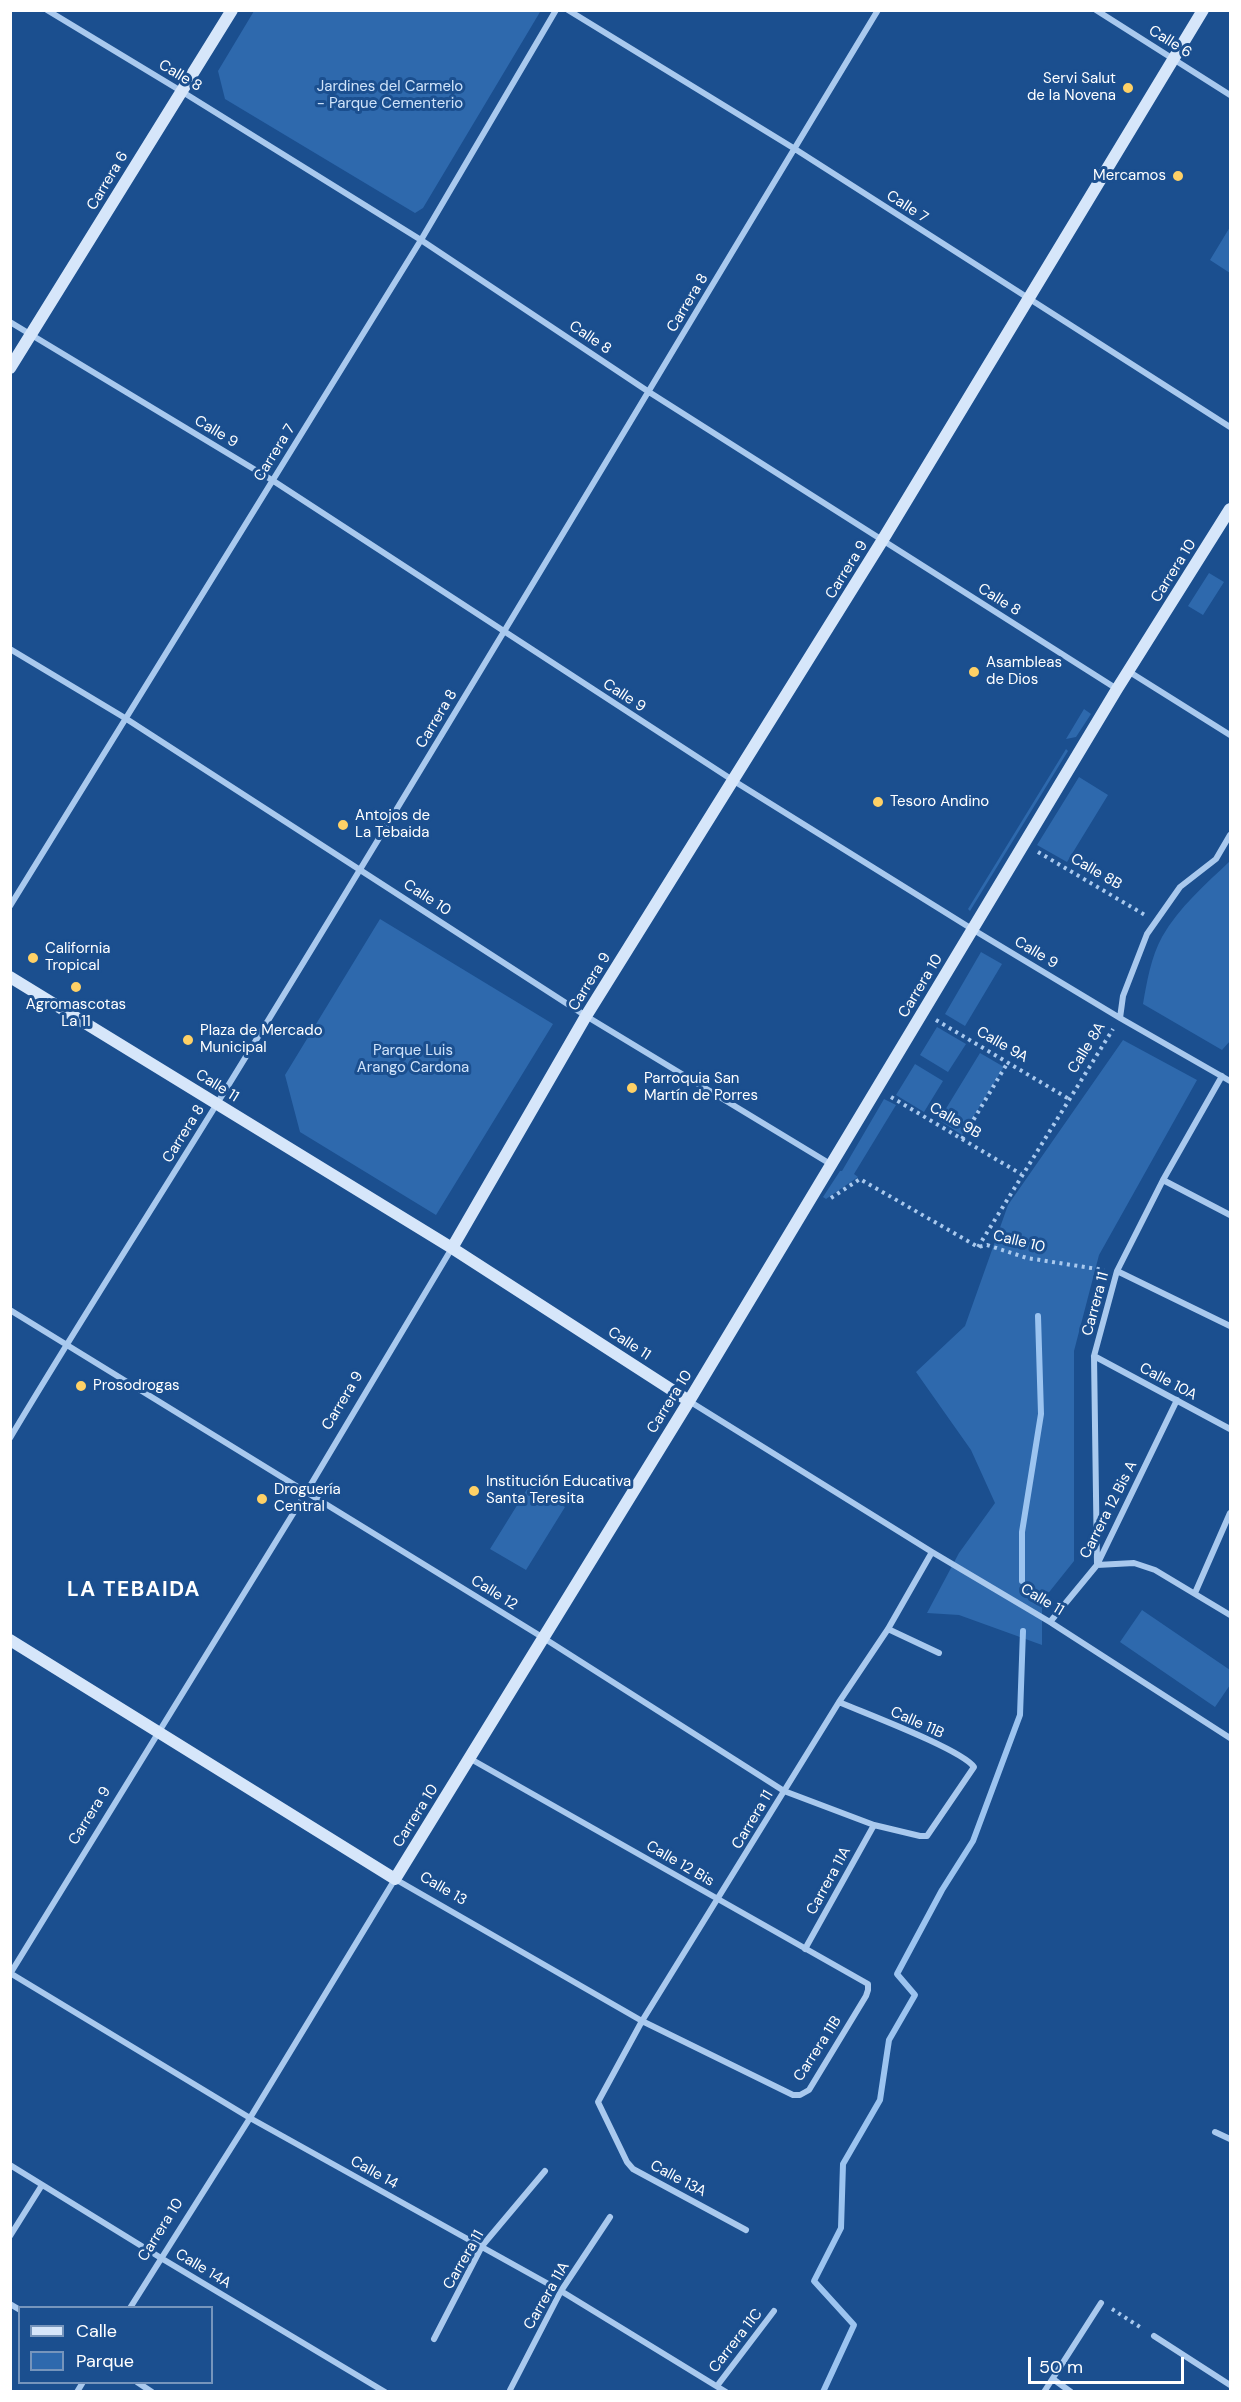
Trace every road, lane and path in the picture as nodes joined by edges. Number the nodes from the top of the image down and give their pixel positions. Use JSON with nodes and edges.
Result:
{"nodes":[{"id":1,"x":47,"y":10,"type":"edge"},
{"id":2,"x":232,"y":10,"type":"edge"},
{"id":3,"x":556,"y":10,"type":"edge"},
{"id":4,"x":568,"y":10,"type":"edge"},
{"id":5,"x":878,"y":10,"type":"edge"},
{"id":6,"x":1096,"y":10,"type":"edge"},
{"id":7,"x":1203,"y":10,"type":"edge"},
{"id":8,"x":1173,"y":57,"type":"junction"},
{"id":9,"x":181,"y":91,"type":"junction"},
{"id":10,"x":1230,"y":94,"type":"edge"},
{"id":11,"x":795,"y":149,"type":"junction"},
{"id":12,"x":421,"y":240,"type":"junction"},
{"id":13,"x":1028,"y":299,"type":"junction"},
{"id":14,"x":10,"y":322,"type":"edge"},
{"id":15,"x":31,"y":334,"type":"junction"},
{"id":16,"x":10,"y":368,"type":"edge"},
{"id":17,"x":649,"y":392,"type":"junction"},
{"id":18,"x":1230,"y":427,"type":"edge"},
{"id":19,"x":272,"y":480,"type":"junction"},
{"id":20,"x":1230,"y":509,"type":"edge"},
{"id":21,"x":882,"y":541,"type":"junction"},
{"id":22,"x":504,"y":632,"type":"junction"},
{"id":23,"x":10,"y":649,"type":"edge"},
{"id":24,"x":1128,"y":672,"type":"junction"},
{"id":25,"x":1118,"y":688,"type":"junction"},
{"id":26,"x":125,"y":718,"type":"junction"},
{"id":27,"x":1230,"y":735,"type":"edge"},
{"id":28,"x":734,"y":781,"type":"junction"},
{"id":29,"x":1230,"y":835,"type":"edge"},
{"id":30,"x":1023,"y":844,"type":"junction"},
{"id":31,"x":360,"y":868,"type":"junction"},
{"id":32,"x":10,"y":906,"type":"edge"},
{"id":33,"x":1156,"y":921,"type":"junction"},
{"id":34,"x":972,"y":929,"type":"junction"},
{"id":35,"x":10,"y":977,"type":"edge"},
{"id":36,"x":922,"y":1012,"type":"junction"},
{"id":37,"x":586,"y":1016,"type":"junction"},
{"id":38,"x":1120,"y":1018,"type":"junction"},
{"id":39,"x":1008,"y":1062,"type":"junction"},
{"id":40,"x":1222,"y":1076,"type":"junction"},
{"id":41,"x":1230,"y":1081,"type":"edge"},
{"id":42,"x":877,"y":1089,"type":"junction"},
{"id":43,"x":1069,"y":1099,"type":"junction"},
{"id":44,"x":217,"y":1104,"type":"junction"},
{"id":45,"x":962,"y":1139,"type":"junction"},
{"id":46,"x":832,"y":1165,"type":"junction"},
{"id":47,"x":1021,"y":1174,"type":"junction"},
{"id":48,"x":1163,"y":1180,"type":"junction"},
{"id":49,"x":814,"y":1194,"type":"junction"},
{"id":50,"x":1230,"y":1215,"type":"edge"},
{"id":51,"x":978,"y":1247,"type":"junction"},
{"id":52,"x":452,"y":1248,"type":"junction"},
{"id":53,"x":1117,"y":1271,"type":"junction"},
{"id":54,"x":10,"y":1311,"type":"edge"},
{"id":55,"x":1230,"y":1326,"type":"edge"},
{"id":56,"x":66,"y":1344,"type":"junction"},
{"id":57,"x":1094,"y":1356,"type":"junction"},
{"id":58,"x":689,"y":1401,"type":"junction"},
{"id":59,"x":1177,"y":1401,"type":"junction"},
{"id":60,"x":1230,"y":1429,"type":"edge"},
{"id":61,"x":10,"y":1438,"type":"edge"},
{"id":62,"x":307,"y":1491,"type":"junction"},
{"id":63,"x":1230,"y":1513,"type":"edge"},
{"id":64,"x":932,"y":1552,"type":"junction"},
{"id":65,"x":1097,"y":1565,"type":"junction"},
{"id":66,"x":1195,"y":1593,"type":"junction"},
{"id":67,"x":1230,"y":1615,"type":"edge"},
{"id":68,"x":1050,"y":1622,"type":"junction"},
{"id":69,"x":888,"y":1629,"type":"junction"},
{"id":70,"x":542,"y":1636,"type":"junction"},
{"id":71,"x":10,"y":1640,"type":"edge"},
{"id":72,"x":939,"y":1653,"type":"dead end"},
{"id":73,"x":839,"y":1702,"type":"junction"},
{"id":74,"x":159,"y":1732,"type":"junction"},
{"id":75,"x":1230,"y":1738,"type":"edge"},
{"id":76,"x":469,"y":1758,"type":"junction"},
{"id":77,"x":784,"y":1791,"type":"junction"},
{"id":78,"x":874,"y":1825,"type":"junction"},
{"id":79,"x":920,"y":1836,"type":"joint"},
{"id":80,"x":395,"y":1879,"type":"junction"},
{"id":81,"x":718,"y":1900,"type":"junction"},
{"id":82,"x":805,"y":1949,"type":"junction"},
{"id":83,"x":11,"y":1974,"type":"edge"},
{"id":84,"x":866,"y":1996,"type":"joint"},
{"id":85,"x":642,"y":2021,"type":"junction"},
{"id":86,"x":780,"y":2087,"type":"joint"},
{"id":87,"x":598,"y":2102,"type":"joint"},
{"id":88,"x":250,"y":2118,"type":"junction"},
{"id":89,"x":1215,"y":2132,"type":"dead end"},
{"id":90,"x":1230,"y":2139,"type":"edge"},
{"id":91,"x":10,"y":2165,"type":"edge"},
{"id":92,"x":545,"y":2171,"type":"dead end"},
{"id":93,"x":42,"y":2185,"type":"junction"},
{"id":94,"x":610,"y":2217,"type":"dead end"},
{"id":95,"x":746,"y":2230,"type":"dead end"},
{"id":96,"x":10,"y":2236,"type":"edge"},
{"id":97,"x":482,"y":2246,"type":"junction"},
{"id":98,"x":161,"y":2259,"type":"junction"},
{"id":99,"x":561,"y":2291,"type":"junction"},
{"id":100,"x":1101,"y":2303,"type":"joint"},
{"id":101,"x":131,"y":2306,"type":"edge"},
{"id":102,"x":774,"y":2312,"type":"dead end"},
{"id":103,"x":1154,"y":2336,"type":"joint"},
{"id":104,"x":434,"y":2339,"type":"dead end"},
{"id":105,"x":1053,"y":2379,"type":"junction"},
{"id":106,"x":1230,"y":2385,"type":"edge"},
{"id":107,"x":717,"y":2386,"type":"junction"},
{"id":108,"x":510,"y":2390,"type":"edge"},
{"id":109,"x":385,"y":2391,"type":"edge"},
{"id":110,"x":726,"y":2391,"type":"edge"},
{"id":111,"x":1044,"y":2391,"type":"edge"},
{"id":112,"x":1071,"y":2391,"type":"edge"}],
"edges":[{"from":1,"to":9,"type":"street","name":"Calle 8"},
{"from":2,"to":9,"type":"main road","name":"Carrera 6"},
{"from":3,"to":12,"type":"street","name":"Carrera 7"},
{"from":4,"to":11,"type":"street","name":"Calle 7"},
{"from":5,"to":11,"type":"street","name":"Carrera 8"},
{"from":6,"to":8,"type":"street","name":"Calle 6"},
{"from":7,"to":8,"type":"main road","name":"Carrera 9"},
{"from":8,"to":10,"type":"street","name":"Calle 6"},
{"from":8,"to":13,"type":"main road","name":"Carrera 9"},
{"from":9,"to":12,"type":"street","name":"Calle 8"},
{"from":9,"to":15,"type":"main road","name":"Carrera 6"},
{"from":11,"to":13,"type":"street","name":"Calle 7"},
{"from":11,"to":17,"type":"street","name":"Carrera 8"},
{"from":12,"to":17,"type":"street","name":"Calle 8"},
{"from":12,"to":19,"type":"street","name":"Carrera 7"},
{"from":13,"to":18,"type":"street","name":"Calle 7"},
{"from":13,"to":21,"type":"main road","name":"Carrera 9"},
{"from":14,"to":15,"type":"street","name":"Calle 9"},
{"from":15,"to":16,"type":"main road","name":"Carrera 6"},
{"from":15,"to":19,"type":"street","name":"Calle 9"},
{"from":17,"to":21,"type":"street","name":"Calle 8"},
{"from":17,"to":22,"type":"street","name":"Carrera 8"},
{"from":19,"to":22,"type":"street","name":"Calle 9"},
{"from":19,"to":26,"type":"street","name":"Carrera 7"},
{"from":20,"to":24,"type":"main road","name":"Carrera 10"},
{"from":21,"to":25,"type":"street","name":"Calle 8"},
{"from":21,"to":28,"type":"main road","name":"Carrera 9"},
{"from":22,"to":28,"type":"street","name":"Calle 9"},
{"from":22,"to":31,"type":"street","name":"Carrera 8"},
{"from":23,"to":26,"type":"street","name":"Calle 10"},
{"from":24,"to":25,"type":"main road","name":"Carrera 10"},
{"from":24,"to":27,"type":"street"},
{"from":25,"to":30,"type":"main road","name":"Carrera 10"},
{"from":26,"to":31,"type":"street","name":"Calle 10"},
{"from":26,"to":32,"type":"street","name":"Carrera 7"},
{"from":28,"to":34,"type":"street","name":"Calle 9"},
{"from":28,"to":37,"type":"main road","name":"Carrera 9"},
{"from":29,"to":33,"type":"street","name":"Calle 8A"},
{"from":30,"to":33,"type":"path","name":"Calle 8B"},
{"from":30,"to":34,"type":"main road","name":"Carrera 10"},
{"from":31,"to":37,"type":"street","name":"Calle 10"},
{"from":31,"to":44,"type":"street","name":"Carrera 8"},
{"from":33,"to":38,"type":"street","name":"Calle 8A"},
{"from":34,"to":36,"type":"main road","name":"Carrera 10"},
{"from":34,"to":38,"type":"street","name":"Calle 9"},
{"from":35,"to":44,"type":"main road","name":"Calle 11"},
{"from":36,"to":39,"type":"path","name":"Calle 9A"},
{"from":36,"to":42,"type":"main road","name":"Carrera 10"},
{"from":37,"to":46,"type":"street","name":"Calle 10"},
{"from":37,"to":52,"type":"main road","name":"Carrera 9"},
{"from":38,"to":40,"type":"street","name":"Calle 9"},
{"from":38,"to":43,"type":"path","name":"Calle 8A"},
{"from":39,"to":43,"type":"path","name":"Calle 9A"},
{"from":39,"to":45,"type":"path"},
{"from":40,"to":41,"type":"street","name":"Calle 9"},
{"from":40,"to":48,"type":"street","name":"Carrera 11"},
{"from":42,"to":45,"type":"path","name":"Calle 9B"},
{"from":42,"to":46,"type":"main road","name":"Carrera 10"},
{"from":43,"to":47,"type":"path","name":"Calle 8A"},
{"from":44,"to":52,"type":"main road","name":"Calle 11"},
{"from":44,"to":56,"type":"street","name":"Carrera 8"},
{"from":45,"to":47,"type":"path","name":"Calle 9B"},
{"from":46,"to":49,"type":"main road","name":"Carrera 10"},
{"from":47,"to":51,"type":"path","name":"Calle 8A"},
{"from":48,"to":50,"type":"street"},
{"from":48,"to":53,"type":"street","name":"Carrera 11"},
{"from":49,"to":51,"type":"path","name":"Calle 10"},
{"from":49,"to":58,"type":"main road","name":"Carrera 10"},
{"from":51,"to":53,"type":"path","name":"Calle 10"},
{"from":52,"to":58,"type":"main road","name":"Calle 11"},
{"from":52,"to":62,"type":"street","name":"Carrera 9"},
{"from":53,"to":55,"type":"street"},
{"from":53,"to":57,"type":"street","name":"Carrera 11"},
{"from":54,"to":56,"type":"street","name":"Calle 12"},
{"from":56,"to":61,"type":"street","name":"Carrera 8"},
{"from":56,"to":62,"type":"street","name":"Calle 12"},
{"from":57,"to":59,"type":"street","name":"Calle 10A"},
{"from":57,"to":65,"type":"street","name":"Carrera 11"},
{"from":58,"to":64,"type":"street","name":"Calle 11"},
{"from":58,"to":70,"type":"main road","name":"Carrera 10"},
{"from":59,"to":60,"type":"street","name":"Calle 10A"},
{"from":59,"to":65,"type":"street","name":"Carrera 12 Bis A"},
{"from":62,"to":70,"type":"street","name":"Calle 12"},
{"from":62,"to":74,"type":"street","name":"Carrera 9"},
{"from":63,"to":66,"type":"street"},
{"from":64,"to":68,"type":"street","name":"Calle 11"},
{"from":64,"to":69,"type":"street","name":"Carrera 11"},
{"from":65,"to":66,"type":"street"},
{"from":65,"to":68,"type":"street","name":"Carrera 12 Bis A"},
{"from":66,"to":67,"type":"street"},
{"from":68,"to":75,"type":"street","name":"Calle 11"},
{"from":69,"to":72,"type":"street"},
{"from":69,"to":73,"type":"street","name":"Carrera 11"},
{"from":70,"to":76,"type":"main road","name":"Carrera 10"},
{"from":70,"to":77,"type":"street","name":"Calle 12"},
{"from":71,"to":74,"type":"main road","name":"Calle 13"},
{"from":73,"to":77,"type":"street","name":"Carrera 11"},
{"from":73,"to":79,"type":"street","name":"Calle 11B"},
{"from":74,"to":80,"type":"main road","name":"Calle 13"},
{"from":74,"to":83,"type":"street","name":"Carrera 9"},
{"from":76,"to":80,"type":"main road","name":"Carrera 10"},
{"from":76,"to":81,"type":"street","name":"Calle 12 Bis"},
{"from":77,"to":78,"type":"street","name":"Calle 12"},
{"from":77,"to":81,"type":"street","name":"Carrera 11"},
{"from":78,"to":79,"type":"street","name":"Calle 12"},
{"from":78,"to":82,"type":"street","name":"Carrera 11A"},
{"from":80,"to":85,"type":"street","name":"Calle 13"},
{"from":80,"to":88,"type":"street","name":"Carrera 10"},
{"from":81,"to":82,"type":"street","name":"Calle 12 Bis"},
{"from":81,"to":85,"type":"street","name":"Carrera 11"},
{"from":82,"to":84,"type":"street","name":"Calle 12 Bis"},
{"from":83,"to":88,"type":"street","name":"Calle 14"},
{"from":84,"to":86,"type":"street","name":"Carrera 11B"},
{"from":85,"to":86,"type":"street","name":"Calle 13"},
{"from":85,"to":87,"type":"street","name":"Carrera 11"},
{"from":87,"to":95,"type":"street","name":"Calle 13A"},
{"from":88,"to":97,"type":"street","name":"Calle 14"},
{"from":88,"to":98,"type":"street","name":"Carrera 10"},
{"from":89,"to":90,"type":"street"},
{"from":91,"to":93,"type":"street","name":"Calle 14A"},
{"from":92,"to":97,"type":"street","name":"Carrera 11"},
{"from":93,"to":96,"type":"street"},
{"from":93,"to":98,"type":"street","name":"Calle 14A"},
{"from":94,"to":99,"type":"street","name":"Carrera 11A"},
{"from":97,"to":99,"type":"street","name":"Calle 14"},
{"from":97,"to":104,"type":"street","name":"Carrera 11"},
{"from":98,"to":101,"type":"street","name":"Carrera 10"},
{"from":98,"to":109,"type":"street","name":"Calle 14A"},
{"from":99,"to":107,"type":"street","name":"Calle 14"},
{"from":99,"to":108,"type":"street","name":"Carrera 11A"},
{"from":100,"to":103,"type":"path"},
{"from":100,"to":105,"type":"street"},
{"from":102,"to":107,"type":"street","name":"Carrera 11C"},
{"from":103,"to":106,"type":"street"},
{"from":105,"to":111,"type":"street"},
{"from":105,"to":112,"type":"street"},
{"from":107,"to":110,"type":"street","name":"Calle 14"}]}
